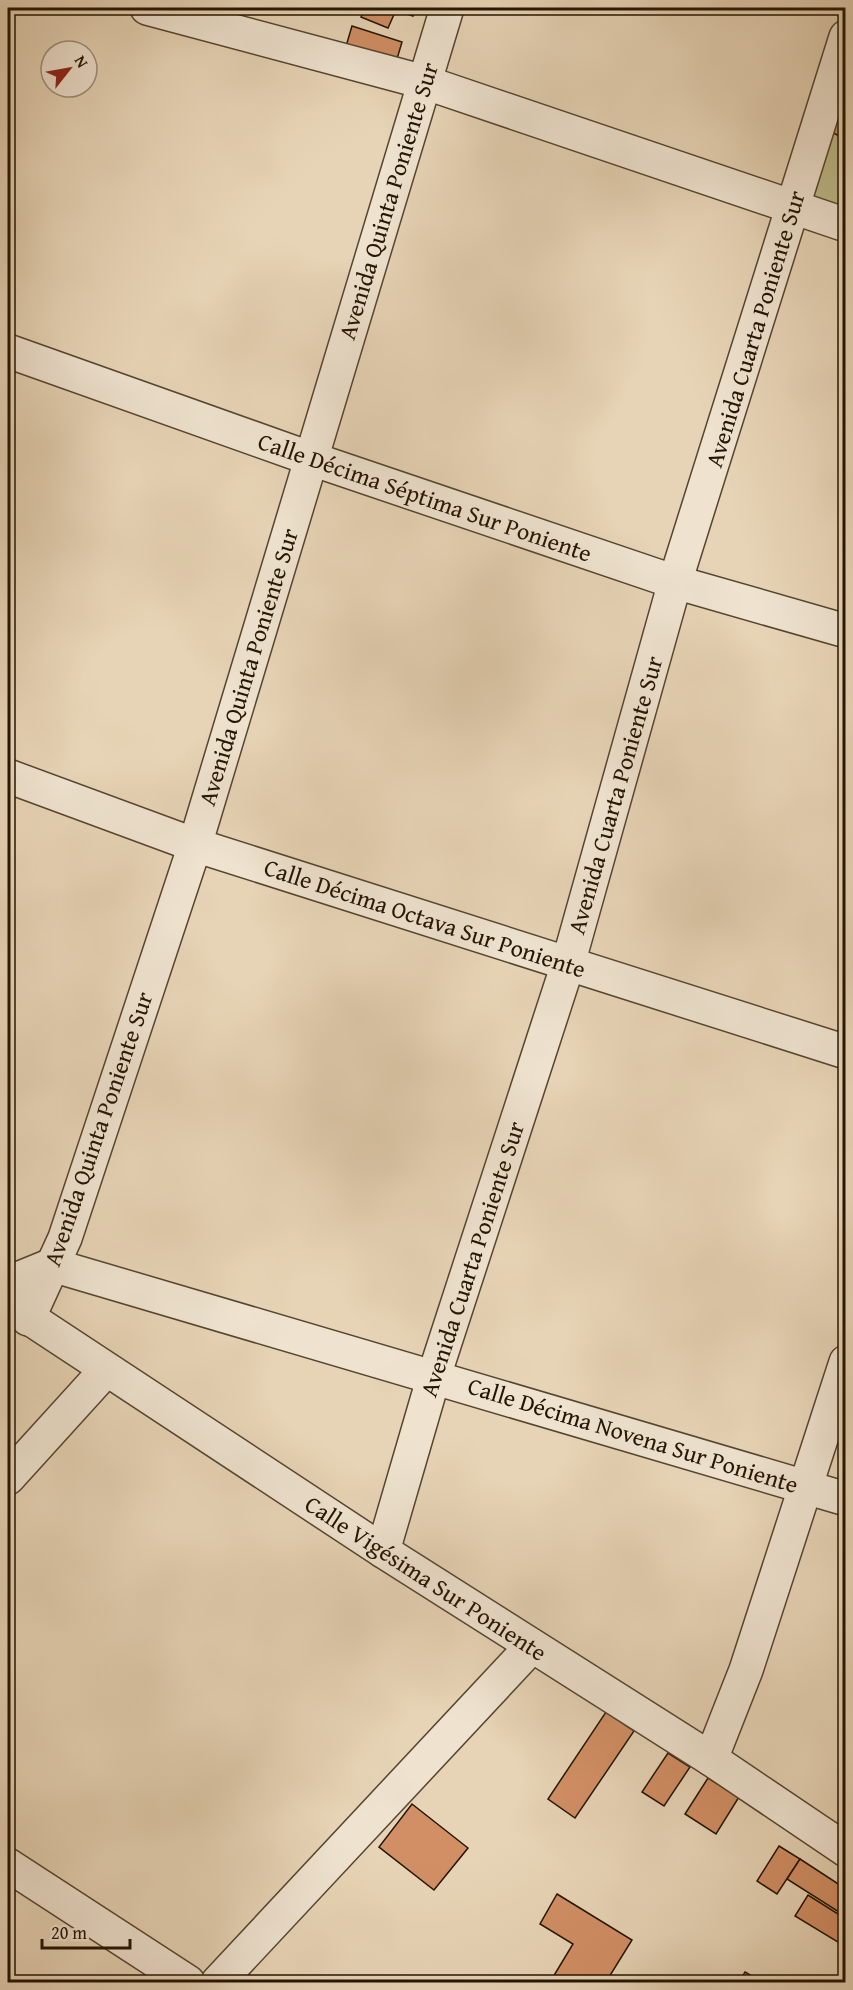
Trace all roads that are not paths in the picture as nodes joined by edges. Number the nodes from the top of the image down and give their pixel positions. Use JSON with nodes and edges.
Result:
{"nodes":[{"id":1,"x":147,"y":8,"type":"edge"},
{"id":2,"x":447,"y":8,"type":"edge"},
{"id":3,"x":846,"y":37,"type":"edge"},
{"id":4,"x":424,"y":82,"type":"junction"},
{"id":5,"x":793,"y":207,"type":"junction"},
{"id":6,"x":846,"y":225,"type":"edge"},
{"id":7,"x":8,"y":351,"type":"edge"},
{"id":8,"x":309,"y":458,"type":"junction"},
{"id":9,"x":675,"y":582,"type":"junction"},
{"id":10,"x":846,"y":631,"type":"edge"},
{"id":11,"x":8,"y":776,"type":"edge"},
{"id":12,"x":195,"y":845,"type":"junction"},
{"id":13,"x":568,"y":964,"type":"junction"},
{"id":14,"x":846,"y":1052,"type":"edge"},
{"id":15,"x":52,"y":1265,"type":"junction"},
{"id":16,"x":8,"y":1283,"type":"edge"},
{"id":17,"x":18,"y":1311,"type":"edge"},
{"id":18,"x":846,"y":1362,"type":"edge"},
{"id":19,"x":106,"y":1370,"type":"junction"},
{"id":20,"x":434,"y":1376,"type":"junction"},
{"id":21,"x":8,"y":1478,"type":"edge"},
{"id":22,"x":805,"y":1486,"type":"junction"},
{"id":23,"x":846,"y":1499,"type":"edge"},
{"id":24,"x":383,"y":1551,"type":"junction"},
{"id":25,"x":532,"y":1646,"type":"junction"},
{"id":26,"x":711,"y":1759,"type":"junction"},
{"id":27,"x":846,"y":1850,"type":"edge"},
{"id":28,"x":8,"y":1865,"type":"edge"},
{"id":29,"x":188,"y":1983,"type":"edge"},
{"id":30,"x":218,"y":1983,"type":"edge"}],
"edges":[{"from":1,"to":4,"type":"street"},
{"from":2,"to":4,"type":"street","name":"Avenida Quinta Poniente Sur"},
{"from":3,"to":5,"type":"street","name":"Avenida Cuarta Poniente Sur"},
{"from":4,"to":5,"type":"street"},
{"from":4,"to":8,"type":"street","name":"Avenida Quinta Poniente Sur"},
{"from":5,"to":6,"type":"street"},
{"from":5,"to":9,"type":"street","name":"Avenida Cuarta Poniente Sur"},
{"from":7,"to":8,"type":"street","name":"Calle Décima Séptima Sur Poniente"},
{"from":8,"to":9,"type":"street","name":"Calle Décima Séptima Sur Poniente"},
{"from":8,"to":12,"type":"street","name":"Avenida Quinta Poniente Sur"},
{"from":9,"to":10,"type":"street","name":"Calle Décima Séptima Sur Poniente"},
{"from":9,"to":13,"type":"street","name":"Avenida Cuarta Poniente Sur"},
{"from":11,"to":12,"type":"street","name":"Calle Décima Octava Sur Poniente"},
{"from":12,"to":13,"type":"street","name":"Calle Décima Octava Sur Poniente"},
{"from":12,"to":15,"type":"street","name":"Avenida Quinta Poniente Sur"},
{"from":13,"to":14,"type":"street","name":"Calle Décima Octava Sur Poniente"},
{"from":13,"to":20,"type":"street","name":"Avenida Cuarta Poniente Sur"},
{"from":15,"to":16,"type":"street"},
{"from":15,"to":17,"type":"street","name":"Avenida Quinta Poniente Sur"},
{"from":15,"to":20,"type":"street","name":"Calle Décima Novena Sur Poniente"},
{"from":17,"to":19,"type":"street","name":"Calle Vigésima Sur Poniente"},
{"from":18,"to":22,"type":"street"},
{"from":19,"to":21,"type":"street"},
{"from":19,"to":24,"type":"street","name":"Calle Vigésima Sur Poniente"},
{"from":20,"to":22,"type":"street","name":"Calle Décima Novena Sur Poniente"},
{"from":20,"to":24,"type":"street","name":"Avenida Cuarta Poniente Sur"},
{"from":22,"to":23,"type":"street","name":"Calle Décima Novena Sur Poniente"},
{"from":22,"to":26,"type":"street"},
{"from":24,"to":25,"type":"street","name":"Calle Vigésima Sur Poniente"},
{"from":25,"to":26,"type":"street","name":"Calle Vigésima Sur Poniente"},
{"from":25,"to":30,"type":"street"},
{"from":26,"to":27,"type":"street","name":"Calle Vigésima Sur Poniente"},
{"from":28,"to":29,"type":"street"}]}
